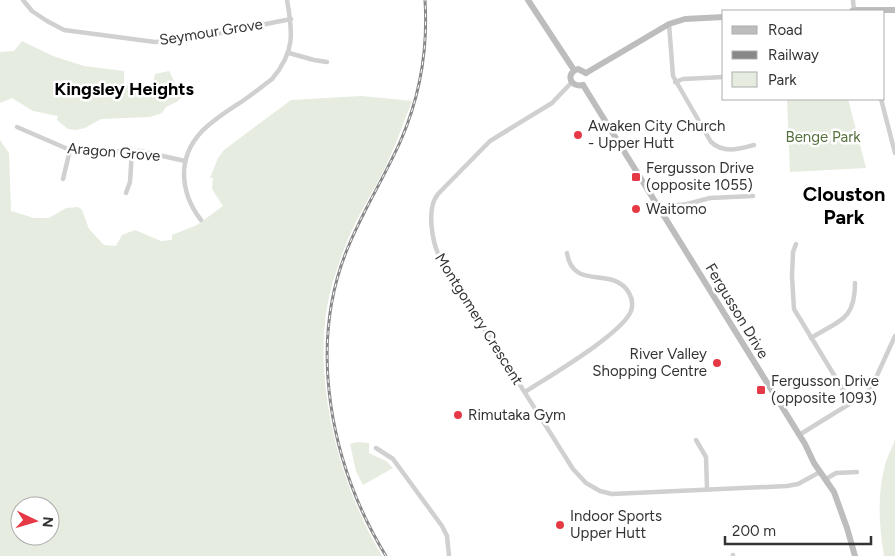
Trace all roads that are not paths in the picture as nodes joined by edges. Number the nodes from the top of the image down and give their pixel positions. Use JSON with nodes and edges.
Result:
{"nodes":[{"id":1,"x":23,"y":0,"type":"edge"},
{"id":2,"x":287,"y":0,"type":"edge"},
{"id":3,"x":528,"y":0,"type":"edge"},
{"id":4,"x":722,"y":17,"type":"edge"},
{"id":5,"x":291,"y":19,"type":"junction"},
{"id":6,"x":668,"y":24,"type":"junction"},
{"id":7,"x":289,"y":53,"type":"junction"},
{"id":8,"x":327,"y":62,"type":"dead end"},
{"id":9,"x":574,"y":70,"type":"junction"},
{"id":10,"x":586,"y":73,"type":"junction"},
{"id":11,"x":722,"y":77,"type":"edge"},
{"id":12,"x":572,"y":82,"type":"junction"},
{"id":13,"x":675,"y":82,"type":"junction"},
{"id":14,"x":583,"y":85,"type":"junction"},
{"id":15,"x":881,"y":100,"type":"edge"},
{"id":16,"x":16,"y":128,"type":"dead end"},
{"id":17,"x":754,"y":145,"type":"dead end"},
{"id":18,"x":70,"y":150,"type":"junction"},
{"id":19,"x":132,"y":151,"type":"junction"},
{"id":20,"x":895,"y":153,"type":"edge"},
{"id":21,"x":185,"y":161,"type":"junction"},
{"id":22,"x":63,"y":179,"type":"dead end"},
{"id":23,"x":126,"y":193,"type":"dead end"},
{"id":24,"x":753,"y":196,"type":"dead end"},
{"id":25,"x":660,"y":210,"type":"junction"},
{"id":26,"x":201,"y":220,"type":"dead end"},
{"id":27,"x":796,"y":244,"type":"dead end"},
{"id":28,"x":567,"y":253,"type":"dead end"},
{"id":29,"x":855,"y":283,"type":"dead end"},
{"id":30,"x":895,"y":336,"type":"edge"},
{"id":31,"x":812,"y":338,"type":"junction"},
{"id":32,"x":525,"y":392,"type":"junction"},
{"id":33,"x":851,"y":403,"type":"junction"},
{"id":34,"x":799,"y":435,"type":"junction"},
{"id":35,"x":696,"y":440,"type":"dead end"},
{"id":36,"x":376,"y":448,"type":"dead end"},
{"id":37,"x":820,"y":472,"type":"junction"},
{"id":38,"x":857,"y":472,"type":"dead end"},
{"id":39,"x":826,"y":479,"type":"junction"},
{"id":40,"x":707,"y":489,"type":"junction"},
{"id":41,"x":449,"y":556,"type":"edge"},
{"id":42,"x":855,"y":556,"type":"edge"}],
"edges":[{"from":1,"to":5,"type":"street","name":"Seymour Grove"},
{"from":2,"to":5,"type":"street"},
{"from":3,"to":9,"type":"main road"},
{"from":4,"to":6,"type":"main road"},
{"from":5,"to":7,"type":"street"},
{"from":6,"to":10,"type":"main road"},
{"from":6,"to":13,"type":"street"},
{"from":7,"to":8,"type":"street"},
{"from":7,"to":21,"type":"street"},
{"from":9,"to":10,"type":"main road"},
{"from":9,"to":12,"type":"main road"},
{"from":10,"to":14,"type":"main road"},
{"from":11,"to":13,"type":"street"},
{"from":12,"to":14,"type":"main road"},
{"from":12,"to":32,"type":"street","name":"Montgomery Crescent"},
{"from":13,"to":17,"type":"street"},
{"from":14,"to":25,"type":"main road","name":"Fergusson Drive"},
{"from":15,"to":20,"type":"street"},
{"from":16,"to":18,"type":"street","name":"Aragon Grove"},
{"from":18,"to":19,"type":"street","name":"Aragon Grove"},
{"from":18,"to":22,"type":"street"},
{"from":19,"to":21,"type":"street","name":"Aragon Grove"},
{"from":19,"to":23,"type":"street"},
{"from":21,"to":26,"type":"street"},
{"from":24,"to":25,"type":"street"},
{"from":25,"to":34,"type":"main road","name":"Fergusson Drive"},
{"from":27,"to":31,"type":"street"},
{"from":28,"to":32,"type":"street"},
{"from":29,"to":31,"type":"street"},
{"from":30,"to":33,"type":"street"},
{"from":31,"to":33,"type":"street"},
{"from":32,"to":40,"type":"street","name":"Montgomery Crescent"},
{"from":33,"to":34,"type":"street"},
{"from":34,"to":37,"type":"main road","name":"Fergusson Drive"},
{"from":35,"to":40,"type":"street"},
{"from":36,"to":41,"type":"street"},
{"from":37,"to":39,"type":"main road","name":"Fergusson Drive"},
{"from":37,"to":40,"type":"street","name":"Montgomery Crescent"},
{"from":38,"to":39,"type":"street"},
{"from":39,"to":42,"type":"main road","name":"Fergusson Drive"}]}
